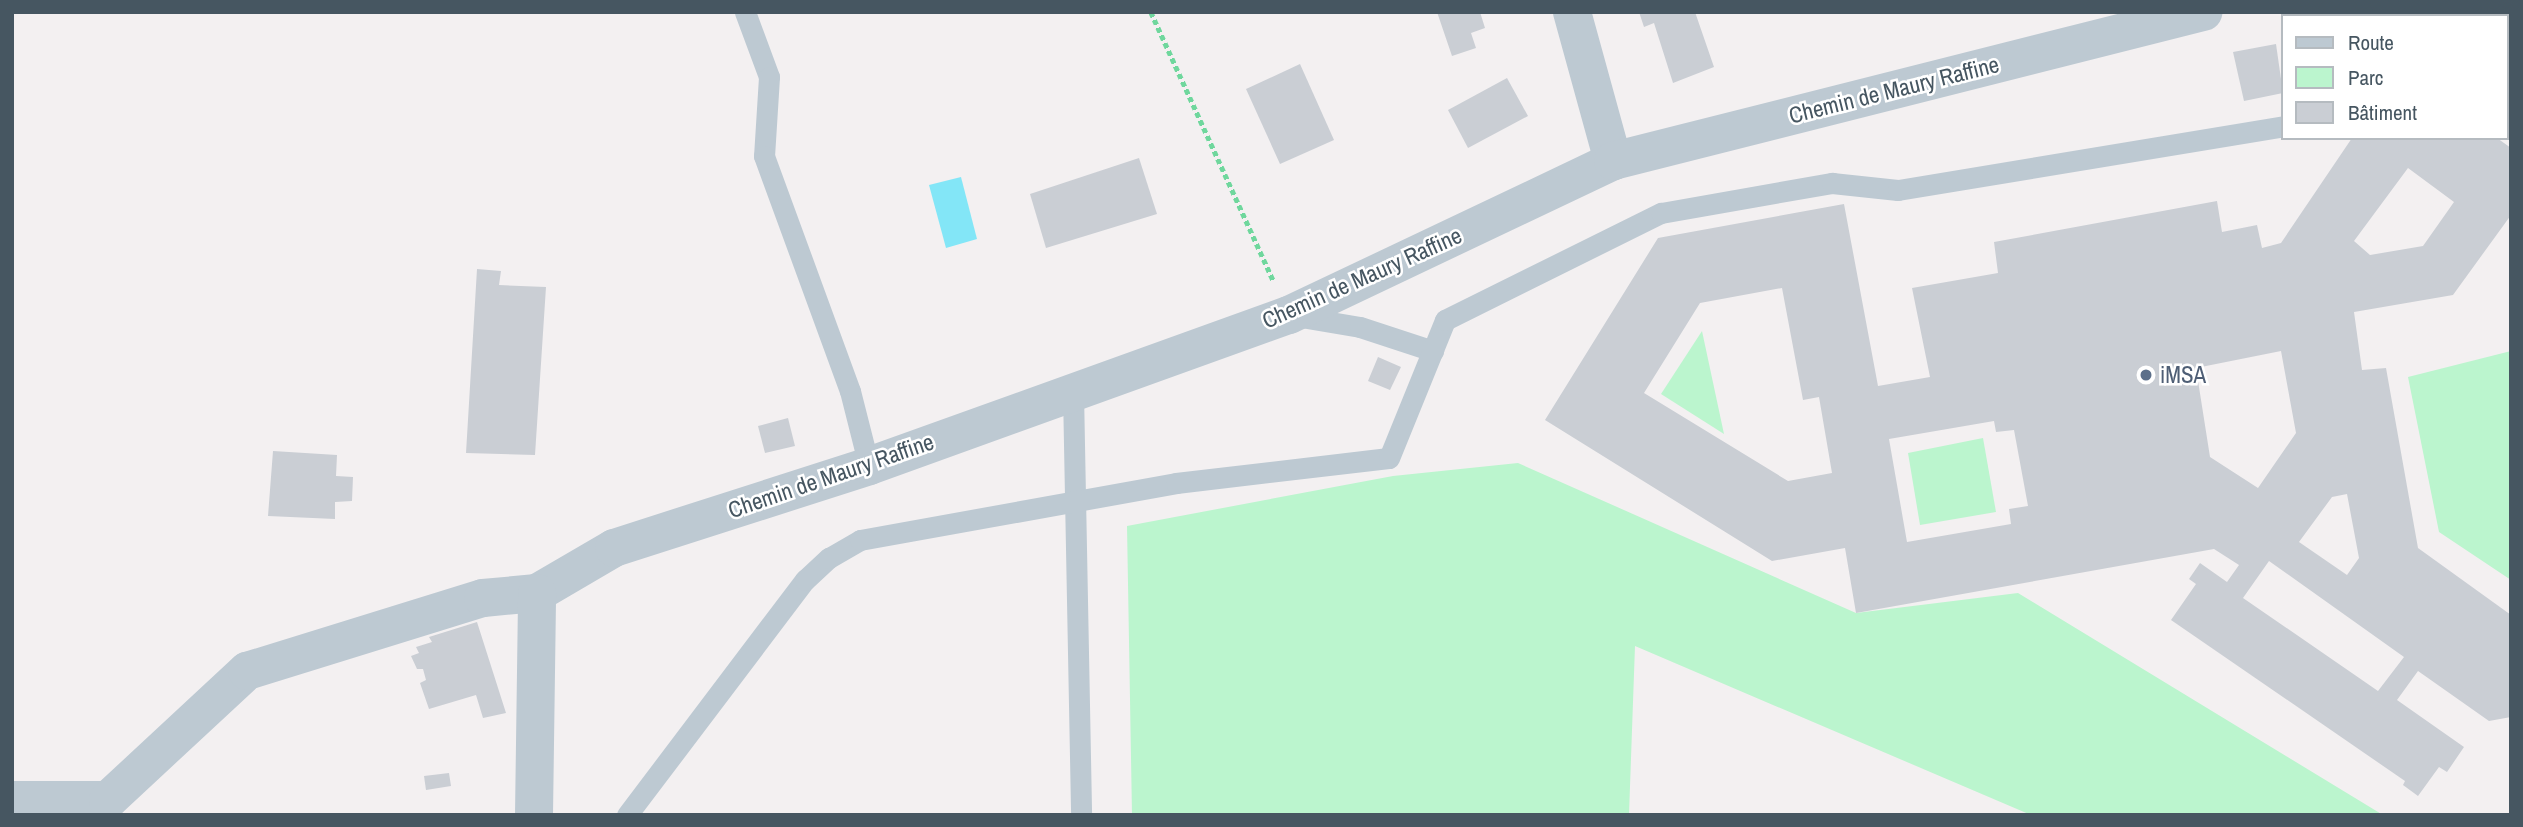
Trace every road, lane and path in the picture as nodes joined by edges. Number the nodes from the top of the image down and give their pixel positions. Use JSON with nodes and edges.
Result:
{"nodes":[{"id":1,"x":745,"y":12,"type":"edge"},
{"id":2,"x":1151,"y":12,"type":"edge"},
{"id":3,"x":1572,"y":12,"type":"edge"},
{"id":4,"x":2203,"y":12,"type":"edge"},
{"id":5,"x":2282,"y":126,"type":"edge"},
{"id":6,"x":1613,"y":161,"type":"junction"},
{"id":7,"x":1289,"y":315,"type":"junction"},
{"id":8,"x":1433,"y":351,"type":"junction"},
{"id":9,"x":1073,"y":392,"type":"junction"},
{"id":10,"x":869,"y":466,"type":"junction"},
{"id":11,"x":1075,"y":501,"type":"junction"},
{"id":12,"x":537,"y":593,"type":"junction"},
{"id":13,"x":12,"y":800,"type":"edge"},
{"id":14,"x":534,"y":815,"type":"edge"},
{"id":15,"x":626,"y":815,"type":"edge"},
{"id":16,"x":1081,"y":815,"type":"edge"}],
"edges":[{"from":1,"to":10,"type":"lane"},
{"from":2,"to":7,"type":"path"},
{"from":3,"to":6,"type":"street"},
{"from":4,"to":6,"type":"street","name":"Chemin de Maury Raffine"},
{"from":5,"to":8,"type":"lane"},
{"from":6,"to":7,"type":"street","name":"Chemin de Maury Raffine"},
{"from":7,"to":8,"type":"lane"},
{"from":7,"to":9,"type":"street","name":"Chemin de Maury Raffine"},
{"from":8,"to":11,"type":"lane"},
{"from":9,"to":10,"type":"street","name":"Chemin de Maury Raffine"},
{"from":9,"to":11,"type":"lane"},
{"from":10,"to":12,"type":"street","name":"Chemin de Maury Raffine"},
{"from":11,"to":15,"type":"lane"},
{"from":11,"to":16,"type":"lane"},
{"from":12,"to":13,"type":"street","name":"Chemin de Maury Raffine"},
{"from":12,"to":14,"type":"street"}]}
